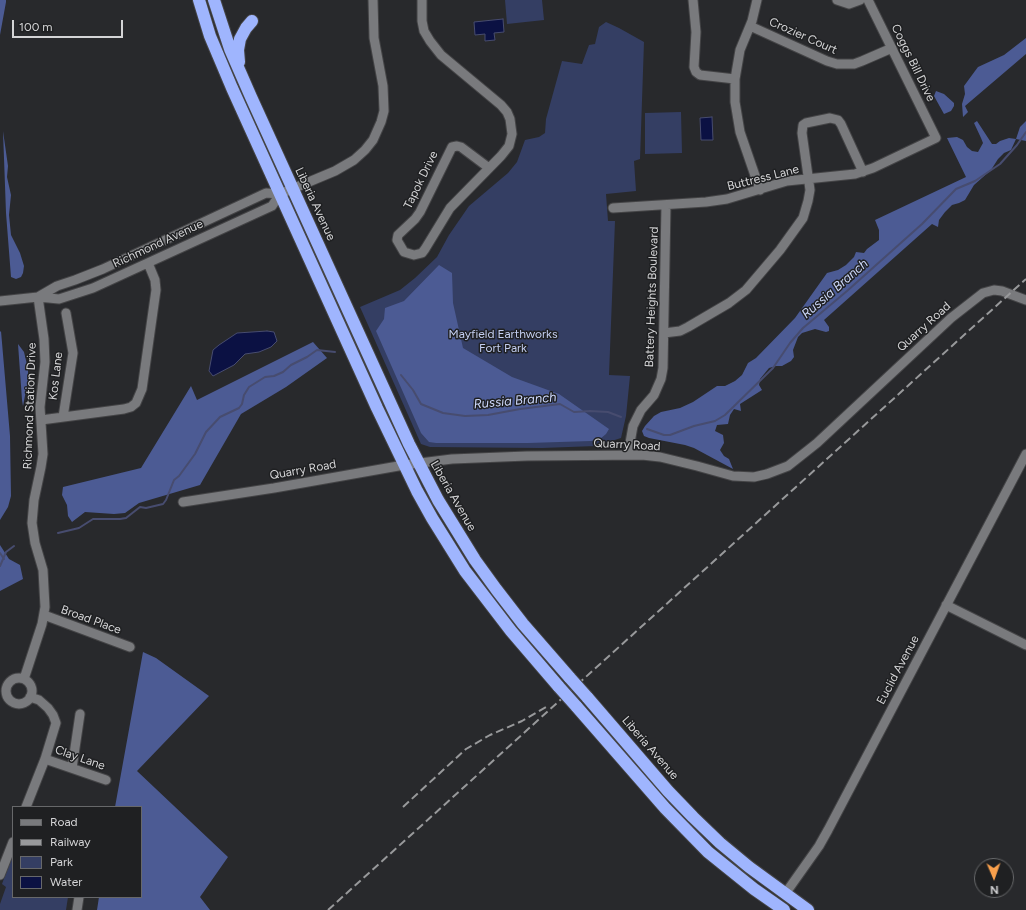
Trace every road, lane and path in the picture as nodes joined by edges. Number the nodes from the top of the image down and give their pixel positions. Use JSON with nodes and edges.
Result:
{"nodes":[{"id":1,"x":199,"y":0,"type":"edge"},
{"id":2,"x":214,"y":0,"type":"edge"},
{"id":3,"x":373,"y":0,"type":"edge"},
{"id":4,"x":422,"y":0,"type":"edge"},
{"id":5,"x":693,"y":0,"type":"edge"},
{"id":6,"x":757,"y":0,"type":"edge"},
{"id":7,"x":837,"y":0,"type":"edge"},
{"id":8,"x":860,"y":0,"type":"edge"},
{"id":9,"x":868,"y":0,"type":"edge"},
{"id":10,"x":252,"y":21,"type":"dead end"},
{"id":11,"x":750,"y":26,"type":"junction"},
{"id":12,"x":892,"y":48,"type":"junction"},
{"id":13,"x":240,"y":71,"type":"junction"},
{"id":14,"x":735,"y":79,"type":"junction"},
{"id":15,"x":936,"y":138,"type":"joint"},
{"id":16,"x":489,"y":168,"type":"junction"},
{"id":17,"x":863,"y":172,"type":"junction"},
{"id":18,"x":809,"y":179,"type":"junction"},
{"id":19,"x":293,"y":189,"type":"junction"},
{"id":20,"x":760,"y":190,"type":"junction"},
{"id":21,"x":280,"y":194,"type":"junction"},
{"id":22,"x":666,"y":205,"type":"junction"},
{"id":23,"x":613,"y":208,"type":"dead end"},
{"id":24,"x":148,"y":262,"type":"junction"},
{"id":25,"x":38,"y":297,"type":"junction"},
{"id":26,"x":1026,"y":300,"type":"edge"},
{"id":27,"x":0,"y":301,"type":"edge"},
{"id":28,"x":66,"y":313,"type":"dead end"},
{"id":29,"x":664,"y":333,"type":"junction"},
{"id":30,"x":63,"y":417,"type":"junction"},
{"id":31,"x":41,"y":420,"type":"junction"},
{"id":32,"x":628,"y":454,"type":"junction"},
{"id":33,"x":1026,"y":454,"type":"edge"},
{"id":34,"x":418,"y":462,"type":"junction"},
{"id":35,"x":404,"y":465,"type":"junction"},
{"id":36,"x":183,"y":502,"type":"dead end"},
{"id":37,"x":946,"y":605,"type":"junction"},
{"id":38,"x":44,"y":615,"type":"junction"},
{"id":39,"x":1026,"y":645,"type":"edge"},
{"id":40,"x":130,"y":647,"type":"dead end"},
{"id":41,"x":24,"y":679,"type":"junction"},
{"id":42,"x":3,"y":685,"type":"edge"},
{"id":43,"x":30,"y":697,"type":"junction"},
{"id":44,"x":80,"y":714,"type":"dead end"},
{"id":45,"x":45,"y":759,"type":"junction"},
{"id":46,"x":72,"y":768,"type":"junction"},
{"id":47,"x":106,"y":780,"type":"dead end"},
{"id":48,"x":26,"y":806,"type":"edge"},
{"id":49,"x":12,"y":846,"type":"edge"},
{"id":50,"x":0,"y":875,"type":"edge"},
{"id":51,"x":785,"y":894,"type":"junction"},
{"id":52,"x":79,"y":898,"type":"edge"},
{"id":53,"x":77,"y":910,"type":"edge"},
{"id":54,"x":784,"y":910,"type":"edge"},
{"id":55,"x":808,"y":910,"type":"edge"}],
"edges":[{"from":1,"to":21,"type":"highway"},
{"from":2,"to":13,"type":"highway","name":"Liberia Avenue"},
{"from":3,"to":19,"type":"street","name":"Richmond Avenue"},
{"from":4,"to":16,"type":"street","name":"Tapok Drive"},
{"from":5,"to":14,"type":"street"},
{"from":6,"to":11,"type":"street"},
{"from":7,"to":8,"type":"street"},
{"from":9,"to":12,"type":"street","name":"Coggs Bill Drive"},
{"from":10,"to":13,"type":"highway"},
{"from":11,"to":12,"type":"street","name":"Crozier Court"},
{"from":11,"to":14,"type":"street"},
{"from":12,"to":15,"type":"street","name":"Coggs Bill Drive"},
{"from":13,"to":19,"type":"highway","name":"Liberia Avenue"},
{"from":14,"to":20,"type":"street"},
{"from":15,"to":17,"type":"street","name":"Buttress Lane"},
{"from":16,"to":16,"type":"street","name":"Tapok Drive"},
{"from":17,"to":18,"type":"street","name":"Buttress Lane"},
{"from":17,"to":18,"type":"street"},
{"from":18,"to":20,"type":"street","name":"Buttress Lane"},
{"from":18,"to":29,"type":"street"},
{"from":19,"to":21,"type":"street","name":"Richmond Avenue"},
{"from":19,"to":34,"type":"highway","name":"Liberia Avenue"},
{"from":20,"to":22,"type":"street","name":"Buttress Lane"},
{"from":21,"to":24,"type":"street","name":"Richmond Avenue"},
{"from":21,"to":25,"type":"street","name":"Richmond Avenue"},
{"from":21,"to":35,"type":"highway"},
{"from":22,"to":23,"type":"street","name":"Buttress Lane"},
{"from":22,"to":29,"type":"street","name":"Battery Heights Boulevard"},
{"from":24,"to":25,"type":"street","name":"Richmond Avenue"},
{"from":24,"to":30,"type":"street"},
{"from":25,"to":27,"type":"street","name":"Richmond Avenue"},
{"from":25,"to":31,"type":"street","name":"Richmond Station Drive"},
{"from":26,"to":32,"type":"street","name":"Quarry Road"},
{"from":28,"to":30,"type":"street","name":"Kos Lane"},
{"from":29,"to":32,"type":"street","name":"Battery Heights Boulevard"},
{"from":30,"to":31,"type":"street"},
{"from":31,"to":38,"type":"street","name":"Richmond Station Drive"},
{"from":32,"to":34,"type":"street","name":"Quarry Road"},
{"from":33,"to":37,"type":"street","name":"Euclid Avenue"},
{"from":34,"to":35,"type":"street","name":"Quarry Road"},
{"from":34,"to":51,"type":"highway","name":"Liberia Avenue","bridge":true},
{"from":35,"to":36,"type":"street","name":"Quarry Road"},
{"from":35,"to":54,"type":"highway","bridge":true},
{"from":37,"to":39,"type":"street"},
{"from":37,"to":51,"type":"street","name":"Euclid Avenue"},
{"from":38,"to":40,"type":"street","name":"Broad Place"},
{"from":38,"to":41,"type":"street","name":"Richmond Station Drive"},
{"from":41,"to":42,"type":"street"},
{"from":41,"to":43,"type":"street"},
{"from":42,"to":43,"type":"street"},
{"from":43,"to":45,"type":"street"},
{"from":44,"to":46,"type":"street"},
{"from":45,"to":46,"type":"street","name":"Clay Lane"},
{"from":45,"to":48,"type":"street"},
{"from":46,"to":47,"type":"street","name":"Clay Lane"},
{"from":49,"to":50,"type":"street"},
{"from":51,"to":55,"type":"highway","name":"Liberia Avenue"},
{"from":52,"to":53,"type":"street"}]}
